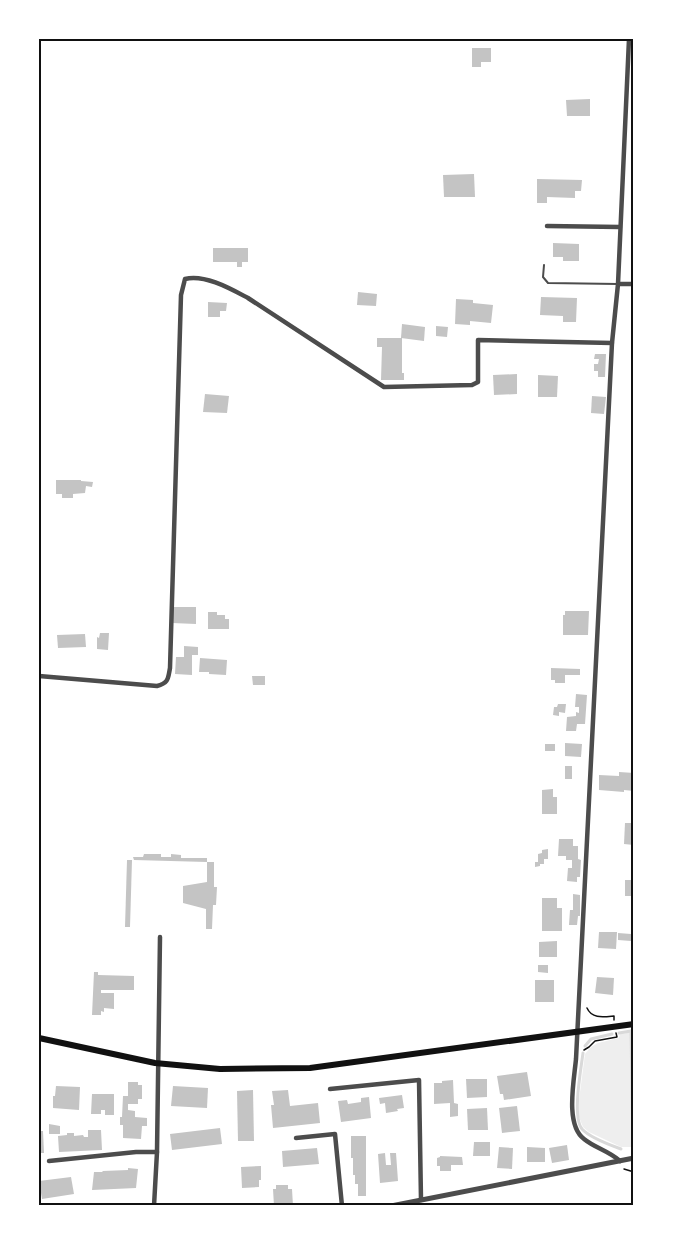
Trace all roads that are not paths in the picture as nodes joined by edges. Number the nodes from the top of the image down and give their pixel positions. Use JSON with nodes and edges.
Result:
{"nodes":[{"id":1,"x":629,"y":39,"type":"edge"},
{"id":2,"x":547,"y":226,"type":"dead end"},
{"id":3,"x":620,"y":227,"type":"junction"},
{"id":4,"x":544,"y":265,"type":"dead end"},
{"id":5,"x":618,"y":284,"type":"junction"},
{"id":6,"x":634,"y":284,"type":"edge"},
{"id":7,"x":612,"y":343,"type":"junction"},
{"id":8,"x":39,"y":676,"type":"edge"},
{"id":9,"x":160,"y":937,"type":"dead end"},
{"id":10,"x":634,"y":1024,"type":"edge"},
{"id":11,"x":577,"y":1032,"type":"junction"},
{"id":12,"x":39,"y":1038,"type":"edge"},
{"id":13,"x":158,"y":1063,"type":"junction"},
{"id":14,"x":330,"y":1089,"type":"dead end"},
{"id":15,"x":296,"y":1138,"type":"dead end"},
{"id":16,"x":157,"y":1152,"type":"junction"},
{"id":17,"x":634,"y":1158,"type":"edge"},
{"id":18,"x":50,"y":1161,"type":"dead end"},
{"id":19,"x":620,"y":1161,"type":"junction"},
{"id":20,"x":421,"y":1200,"type":"junction"},
{"id":21,"x":154,"y":1206,"type":"edge"},
{"id":22,"x":342,"y":1206,"type":"edge"},
{"id":23,"x":391,"y":1206,"type":"edge"}],
"edges":[{"from":1,"to":3,"type":"street"},
{"from":2,"to":3,"type":"street"},
{"from":3,"to":5,"type":"street"},
{"from":4,"to":5,"type":"lane"},
{"from":5,"to":6,"type":"street"},
{"from":5,"to":7,"type":"street"},
{"from":7,"to":8,"type":"street"},
{"from":7,"to":11,"type":"street"},
{"from":9,"to":13,"type":"street"},
{"from":10,"to":11,"type":"main road"},
{"from":11,"to":13,"type":"main road"},
{"from":11,"to":19,"type":"street"},
{"from":12,"to":13,"type":"main road"},
{"from":13,"to":16,"type":"street"},
{"from":14,"to":20,"type":"street"},
{"from":15,"to":22,"type":"street"},
{"from":16,"to":18,"type":"street"},
{"from":16,"to":21,"type":"street"},
{"from":17,"to":19,"type":"street"},
{"from":19,"to":20,"type":"street"},
{"from":20,"to":23,"type":"street"}]}
